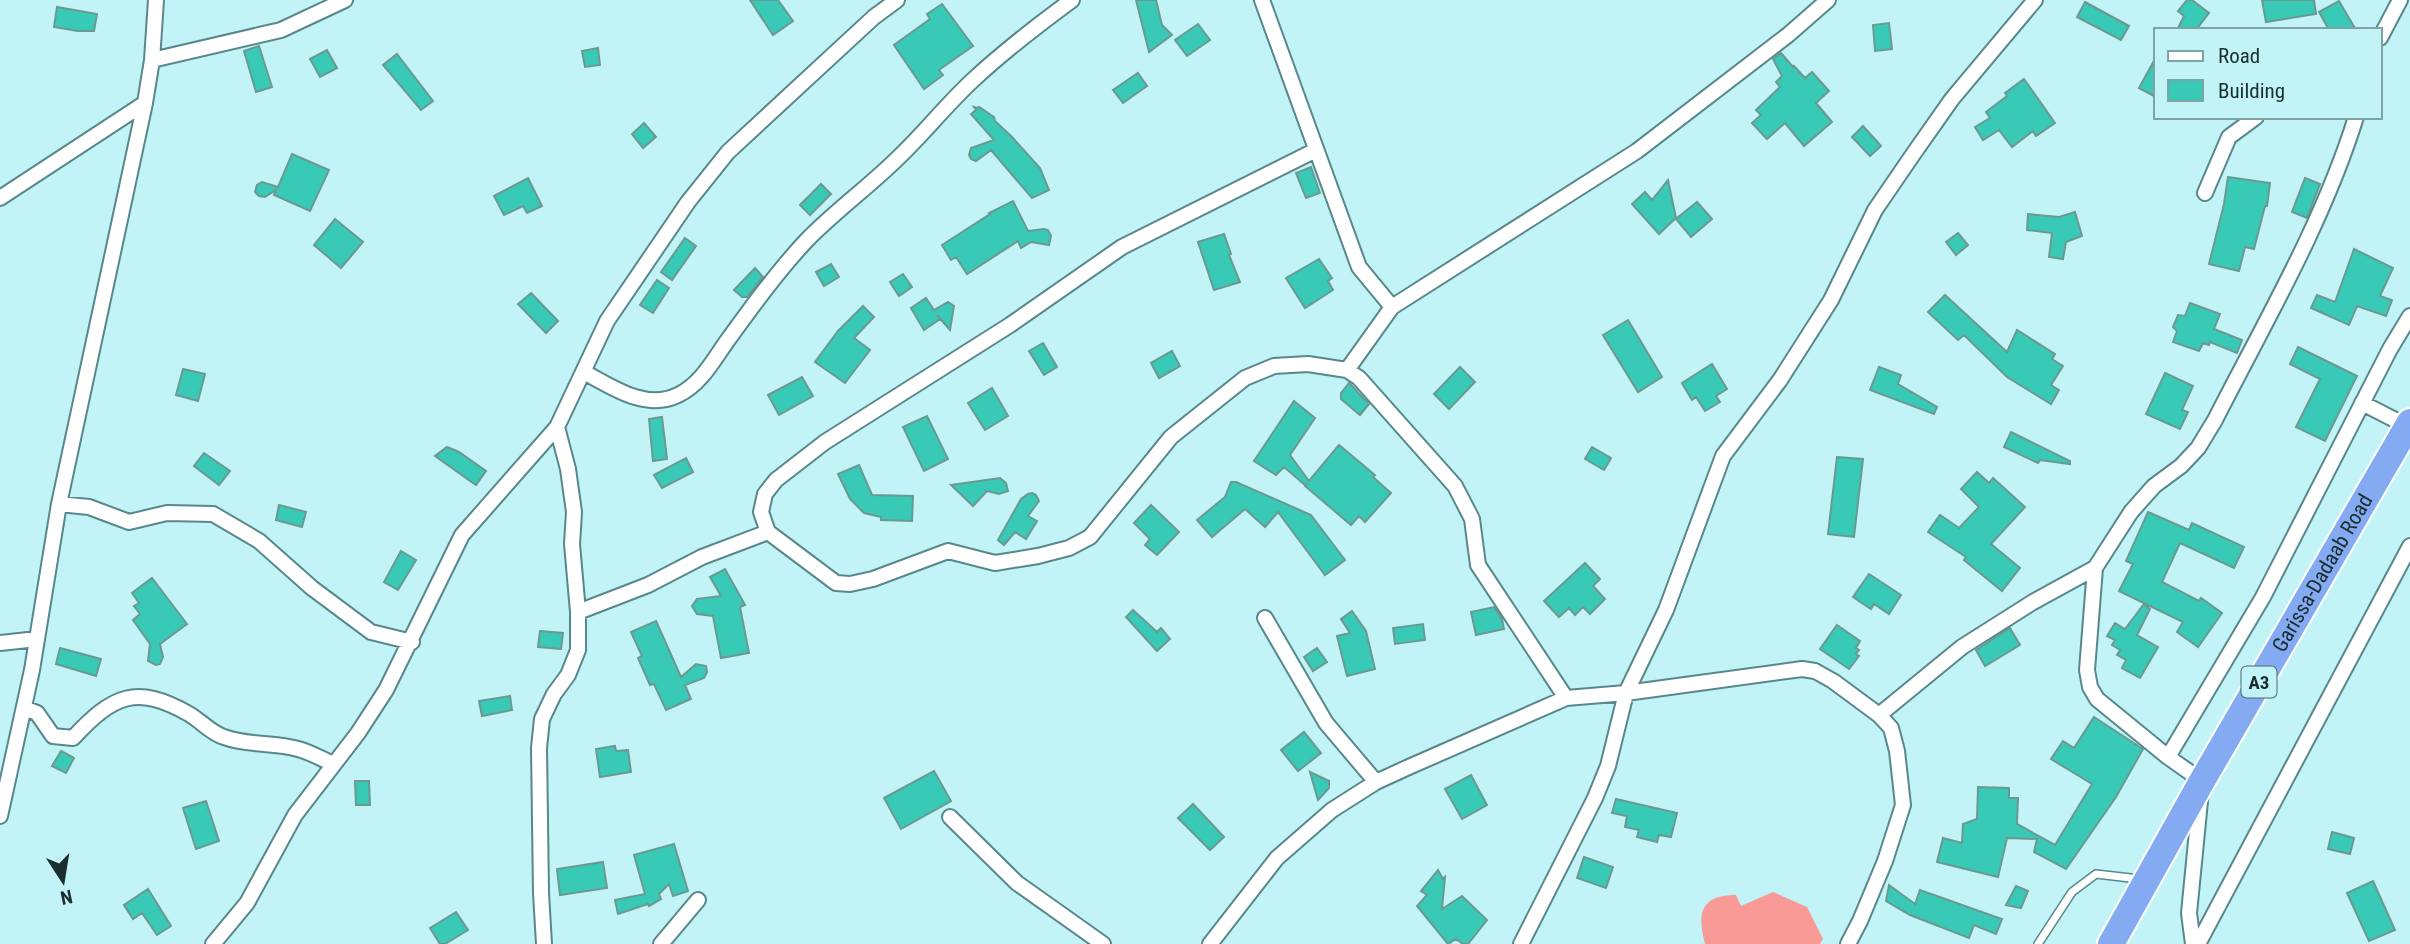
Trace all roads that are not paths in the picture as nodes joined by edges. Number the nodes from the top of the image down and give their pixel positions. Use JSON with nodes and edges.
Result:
{"nodes":[{"id":1,"x":156,"y":0,"type":"edge"},
{"id":2,"x":345,"y":0,"type":"edge"},
{"id":3,"x":897,"y":0,"type":"edge"},
{"id":4,"x":1072,"y":0,"type":"edge"},
{"id":5,"x":1262,"y":0,"type":"edge"},
{"id":6,"x":1828,"y":0,"type":"edge"},
{"id":7,"x":2035,"y":0,"type":"edge"},
{"id":8,"x":2400,"y":0,"type":"edge"},
{"id":9,"x":2382,"y":34,"type":"edge"},
{"id":10,"x":152,"y":60,"type":"junction"},
{"id":11,"x":145,"y":103,"type":"junction"},
{"id":12,"x":2253,"y":119,"type":"edge"},
{"id":13,"x":2355,"y":119,"type":"edge"},
{"id":14,"x":1316,"y":150,"type":"junction"},
{"id":15,"x":2205,"y":194,"type":"dead end"},
{"id":16,"x":0,"y":198,"type":"edge"},
{"id":17,"x":1392,"y":307,"type":"junction"},
{"id":18,"x":2410,"y":316,"type":"edge"},
{"id":19,"x":1347,"y":370,"type":"junction"},
{"id":20,"x":584,"y":372,"type":"junction"},
{"id":21,"x":2362,"y":403,"type":"junction"},
{"id":22,"x":2409,"y":424,"type":"edge"},
{"id":23,"x":557,"y":426,"type":"junction"},
{"id":24,"x":59,"y":504,"type":"junction"},
{"id":25,"x":768,"y":532,"type":"junction"},
{"id":26,"x":2410,"y":546,"type":"edge"},
{"id":27,"x":2095,"y":568,"type":"junction"},
{"id":28,"x":578,"y":612,"type":"junction"},
{"id":29,"x":1265,"y":618,"type":"dead end"},
{"id":30,"x":37,"y":639,"type":"junction"},
{"id":31,"x":412,"y":642,"type":"junction"},
{"id":32,"x":0,"y":643,"type":"edge"},
{"id":33,"x":1626,"y":693,"type":"junction"},
{"id":34,"x":1566,"y":698,"type":"junction"},
{"id":35,"x":24,"y":708,"type":"junction"},
{"id":36,"x":1879,"y":715,"type":"junction"},
{"id":37,"x":2168,"y":757,"type":"junction"},
{"id":38,"x":333,"y":764,"type":"junction"},
{"id":39,"x":2202,"y":781,"type":"junction"},
{"id":40,"x":1376,"y":782,"type":"junction"},
{"id":41,"x":0,"y":816,"type":"edge"},
{"id":42,"x":950,"y":817,"type":"dead end"},
{"id":43,"x":2146,"y":880,"type":"junction"},
{"id":44,"x":698,"y":900,"type":"dead end"},
{"id":45,"x":213,"y":944,"type":"edge"},
{"id":46,"x":544,"y":944,"type":"edge"},
{"id":47,"x":661,"y":944,"type":"edge"},
{"id":48,"x":1103,"y":944,"type":"edge"},
{"id":49,"x":1210,"y":944,"type":"edge"},
{"id":50,"x":1521,"y":944,"type":"edge"},
{"id":51,"x":1848,"y":944,"type":"edge"},
{"id":52,"x":2038,"y":944,"type":"edge"},
{"id":53,"x":2111,"y":944,"type":"edge"},
{"id":54,"x":2195,"y":944,"type":"edge"}],
"edges":[{"from":1,"to":10,"type":"street"},
{"from":2,"to":10,"type":"street"},
{"from":3,"to":20,"type":"street"},
{"from":4,"to":20,"type":"street"},
{"from":5,"to":14,"type":"street"},
{"from":6,"to":17,"type":"street"},
{"from":7,"to":33,"type":"street"},
{"from":8,"to":9,"type":"street"},
{"from":10,"to":11,"type":"street"},
{"from":11,"to":16,"type":"street"},
{"from":11,"to":24,"type":"street"},
{"from":12,"to":15,"type":"street"},
{"from":13,"to":27,"type":"street"},
{"from":14,"to":17,"type":"street"},
{"from":14,"to":25,"type":"street"},
{"from":17,"to":19,"type":"street"},
{"from":18,"to":21,"type":"street"},
{"from":19,"to":25,"type":"street"},
{"from":19,"to":34,"type":"street"},
{"from":20,"to":23,"type":"street"},
{"from":21,"to":22,"type":"street"},
{"from":21,"to":37,"type":"street"},
{"from":22,"to":39,"type":"highway","name":"Garissa-Dadaab Road","number":"A3"},
{"from":23,"to":28,"type":"street"},
{"from":23,"to":31,"type":"street"},
{"from":24,"to":30,"type":"street"},
{"from":24,"to":31,"type":"street"},
{"from":25,"to":28,"type":"street"},
{"from":26,"to":54,"type":"street"},
{"from":27,"to":36,"type":"street"},
{"from":27,"to":37,"type":"street"},
{"from":28,"to":46,"type":"street"},
{"from":29,"to":40,"type":"street"},
{"from":30,"to":32,"type":"street"},
{"from":30,"to":35,"type":"street"},
{"from":31,"to":38,"type":"street"},
{"from":33,"to":34,"type":"street"},
{"from":33,"to":36,"type":"street"},
{"from":33,"to":50,"type":"street"},
{"from":34,"to":40,"type":"street"},
{"from":35,"to":38,"type":"street"},
{"from":35,"to":41,"type":"street"},
{"from":36,"to":51,"type":"street"},
{"from":37,"to":39,"type":"street"},
{"from":38,"to":45,"type":"street"},
{"from":39,"to":43,"type":"highway","name":"Garissa-Dadaab Road","number":"A3"},
{"from":39,"to":54,"type":"street"},
{"from":40,"to":49,"type":"street"},
{"from":42,"to":48,"type":"street"},
{"from":43,"to":52,"type":"lane"},
{"from":43,"to":53,"type":"highway","name":"Garissa-Dadaab Road","number":"A3"},
{"from":44,"to":47,"type":"street"}]}
